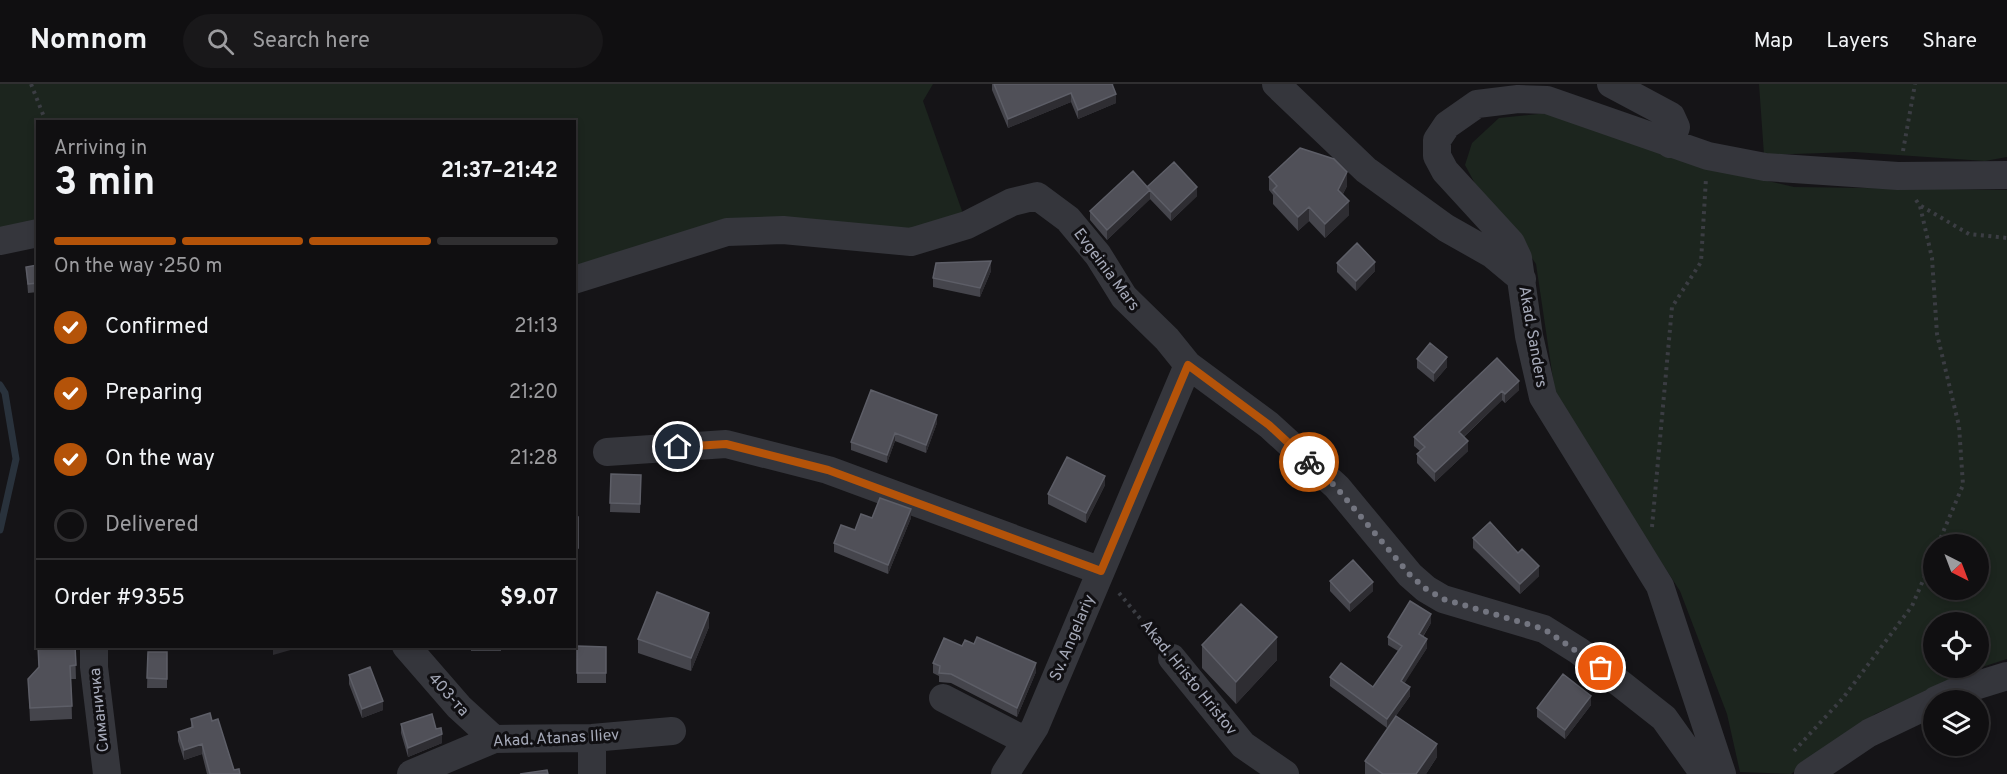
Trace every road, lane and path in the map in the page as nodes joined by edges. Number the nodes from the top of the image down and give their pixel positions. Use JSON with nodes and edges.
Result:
{"nodes":[{"id":1,"x":31,"y":84,"type":"edge"},
{"id":2,"x":1276,"y":84,"type":"edge"},
{"id":3,"x":1611,"y":84,"type":"edge"},
{"id":4,"x":1915,"y":84,"type":"edge"},
{"id":5,"x":45,"y":120,"type":"edge"},
{"id":6,"x":1670,"y":144,"type":"junction"},
{"id":7,"x":1708,"y":156,"type":"junction"},
{"id":8,"x":2007,"y":175,"type":"edge"},
{"id":9,"x":1898,"y":176,"type":"junction"},
{"id":10,"x":1920,"y":206,"type":"junction"},
{"id":11,"x":36,"y":233,"type":"edge"},
{"id":12,"x":2007,"y":238,"type":"edge"},
{"id":13,"x":0,"y":240,"type":"edge"},
{"id":14,"x":576,"y":279,"type":"edge"},
{"id":15,"x":1522,"y":279,"type":"junction"},
{"id":16,"x":1188,"y":365,"type":"junction"},
{"id":17,"x":607,"y":452,"type":"dead end"},
{"id":18,"x":1942,"y":534,"type":"edge"},
{"id":19,"x":1649,"y":569,"type":"junction"},
{"id":20,"x":1101,"y":571,"type":"junction"},
{"id":21,"x":1923,"y":580,"type":"edge"},
{"id":22,"x":94,"y":648,"type":"edge"},
{"id":23,"x":408,"y":648,"type":"edge"},
{"id":24,"x":1172,"y":658,"type":"joint"},
{"id":25,"x":2007,"y":676,"type":"edge"},
{"id":26,"x":1962,"y":690,"type":"edge"},
{"id":27,"x":943,"y":698,"type":"dead end"},
{"id":28,"x":1923,"y":707,"type":"edge"},
{"id":29,"x":672,"y":731,"type":"dead end"},
{"id":30,"x":592,"y":738,"type":"junction"},
{"id":31,"x":494,"y":739,"type":"junction"},
{"id":32,"x":1026,"y":741,"type":"junction"},
{"id":33,"x":1800,"y":764,"type":"edge"},
{"id":34,"x":107,"y":774,"type":"edge"},
{"id":35,"x":411,"y":774,"type":"edge"},
{"id":36,"x":592,"y":774,"type":"edge"},
{"id":37,"x":1005,"y":774,"type":"edge"},
{"id":38,"x":1285,"y":774,"type":"edge"},
{"id":39,"x":1704,"y":774,"type":"edge"},
{"id":40,"x":1722,"y":774,"type":"edge"}],
"edges":[{"from":1,"to":5,"type":"path"},
{"from":2,"to":15,"type":"street","name":"Akad. Sanders"},
{"from":3,"to":6,"type":"street"},
{"from":4,"to":9,"type":"path"},
{"from":6,"to":7,"type":"street"},
{"from":6,"to":15,"type":"street"},
{"from":7,"to":9,"type":"street"},
{"from":7,"to":19,"type":"path"},
{"from":8,"to":9,"type":"street"},
{"from":9,"to":10,"type":"path"},
{"from":10,"to":12,"type":"path"},
{"from":10,"to":18,"type":"path"},
{"from":11,"to":13,"type":"street"},
{"from":14,"to":16,"type":"street","name":"Evgeinia Mars"},
{"from":15,"to":19,"type":"street","name":"Akad. Sanders"},
{"from":16,"to":20,"type":"street","name":"Sv. Angelariy"},
{"from":16,"to":39,"type":"street","name":"Evgeinia Mars"},
{"from":17,"to":20,"type":"street"},
{"from":19,"to":40,"type":"street","name":"Akad. Sanders"},
{"from":20,"to":24,"type":"path","name":"Akad. Hristo Hristov"},
{"from":20,"to":32,"type":"street","name":"Sv. Angelariy"},
{"from":21,"to":33,"type":"path"},
{"from":22,"to":34,"type":"street","name":"Симаничка"},
{"from":23,"to":31,"type":"street","name":"403-та"},
{"from":24,"to":38,"type":"street","name":"Akad. Hristo Hristov"},
{"from":25,"to":26,"type":"street"},
{"from":27,"to":32,"type":"street"},
{"from":28,"to":33,"type":"street"},
{"from":29,"to":30,"type":"street","name":"Akad. Atanas Iliev"},
{"from":30,"to":31,"type":"street","name":"Akad. Atanas Iliev"},
{"from":30,"to":36,"type":"street"},
{"from":31,"to":35,"type":"street","name":"Akad. Atanas Iliev"},
{"from":32,"to":37,"type":"street","name":"Sv. Angelariy"}]}
